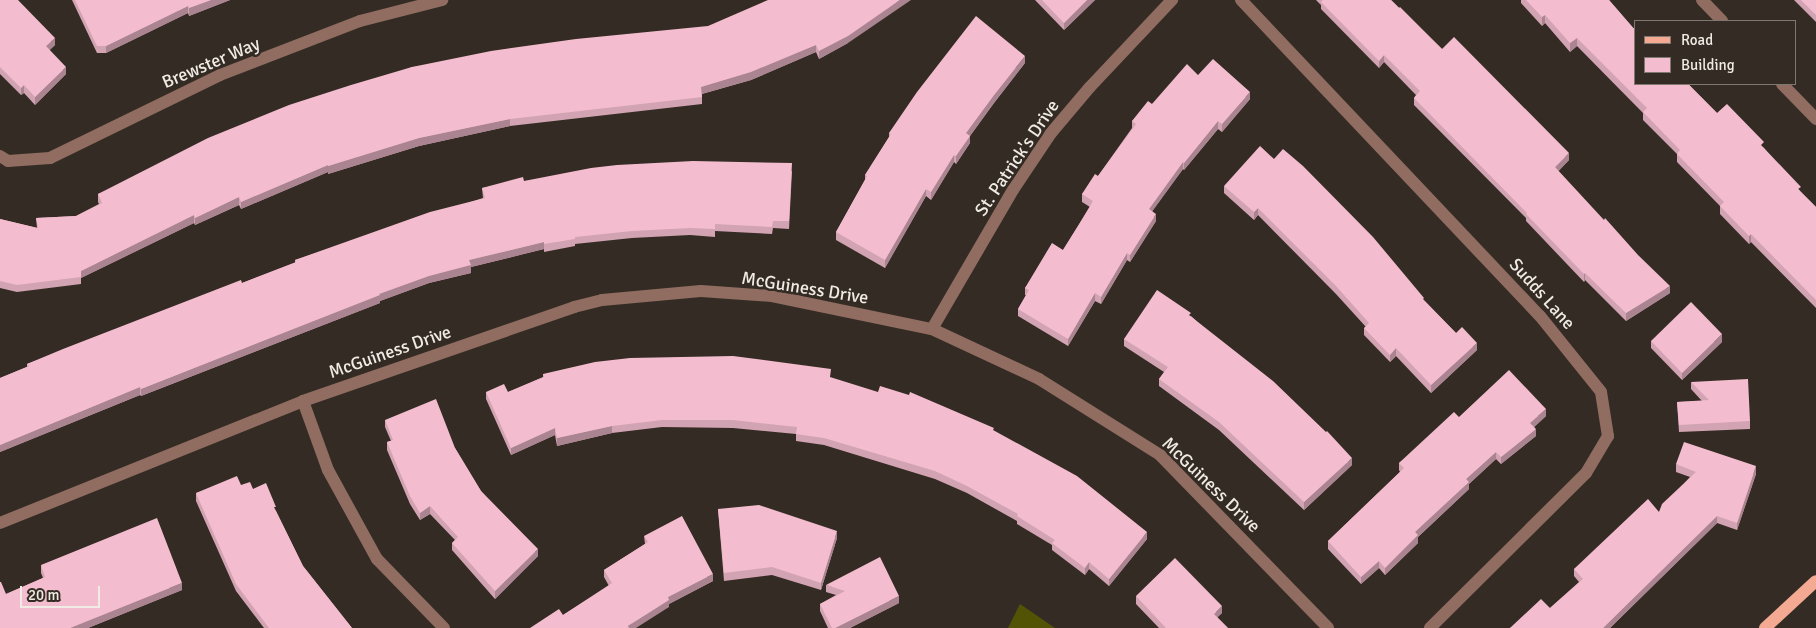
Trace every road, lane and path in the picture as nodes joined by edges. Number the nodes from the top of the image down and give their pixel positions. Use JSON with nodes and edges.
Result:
{"nodes":[{"id":1,"x":442,"y":0,"type":"edge"},
{"id":2,"x":1172,"y":0,"type":"edge"},
{"id":3,"x":1241,"y":0,"type":"edge"},
{"id":4,"x":1702,"y":0,"type":"edge"},
{"id":5,"x":1721,"y":20,"type":"edge"},
{"id":6,"x":1783,"y":85,"type":"edge"},
{"id":7,"x":1816,"y":119,"type":"edge"},
{"id":8,"x":0,"y":156,"type":"edge"},
{"id":9,"x":932,"y":329,"type":"junction"},
{"id":10,"x":303,"y":401,"type":"junction"},
{"id":11,"x":0,"y":523,"type":"edge"},
{"id":12,"x":1816,"y":581,"type":"edge"},
{"id":13,"x":444,"y":628,"type":"edge"},
{"id":14,"x":1328,"y":628,"type":"edge"},
{"id":15,"x":1430,"y":628,"type":"edge"},
{"id":16,"x":1765,"y":628,"type":"edge"}],
"edges":[{"from":1,"to":8,"type":"street","name":"Brewster Way"},
{"from":2,"to":9,"type":"street","name":"St. Patrick's Drive"},
{"from":3,"to":15,"type":"street","name":"Sudds Lane"},
{"from":4,"to":5,"type":"street"},
{"from":6,"to":7,"type":"street"},
{"from":9,"to":10,"type":"street","name":"McGuiness Drive"},
{"from":9,"to":14,"type":"street","name":"McGuiness Drive"},
{"from":10,"to":11,"type":"street","name":"McGuiness Drive"},
{"from":10,"to":13,"type":"street"},
{"from":12,"to":16,"type":"main road"}]}
